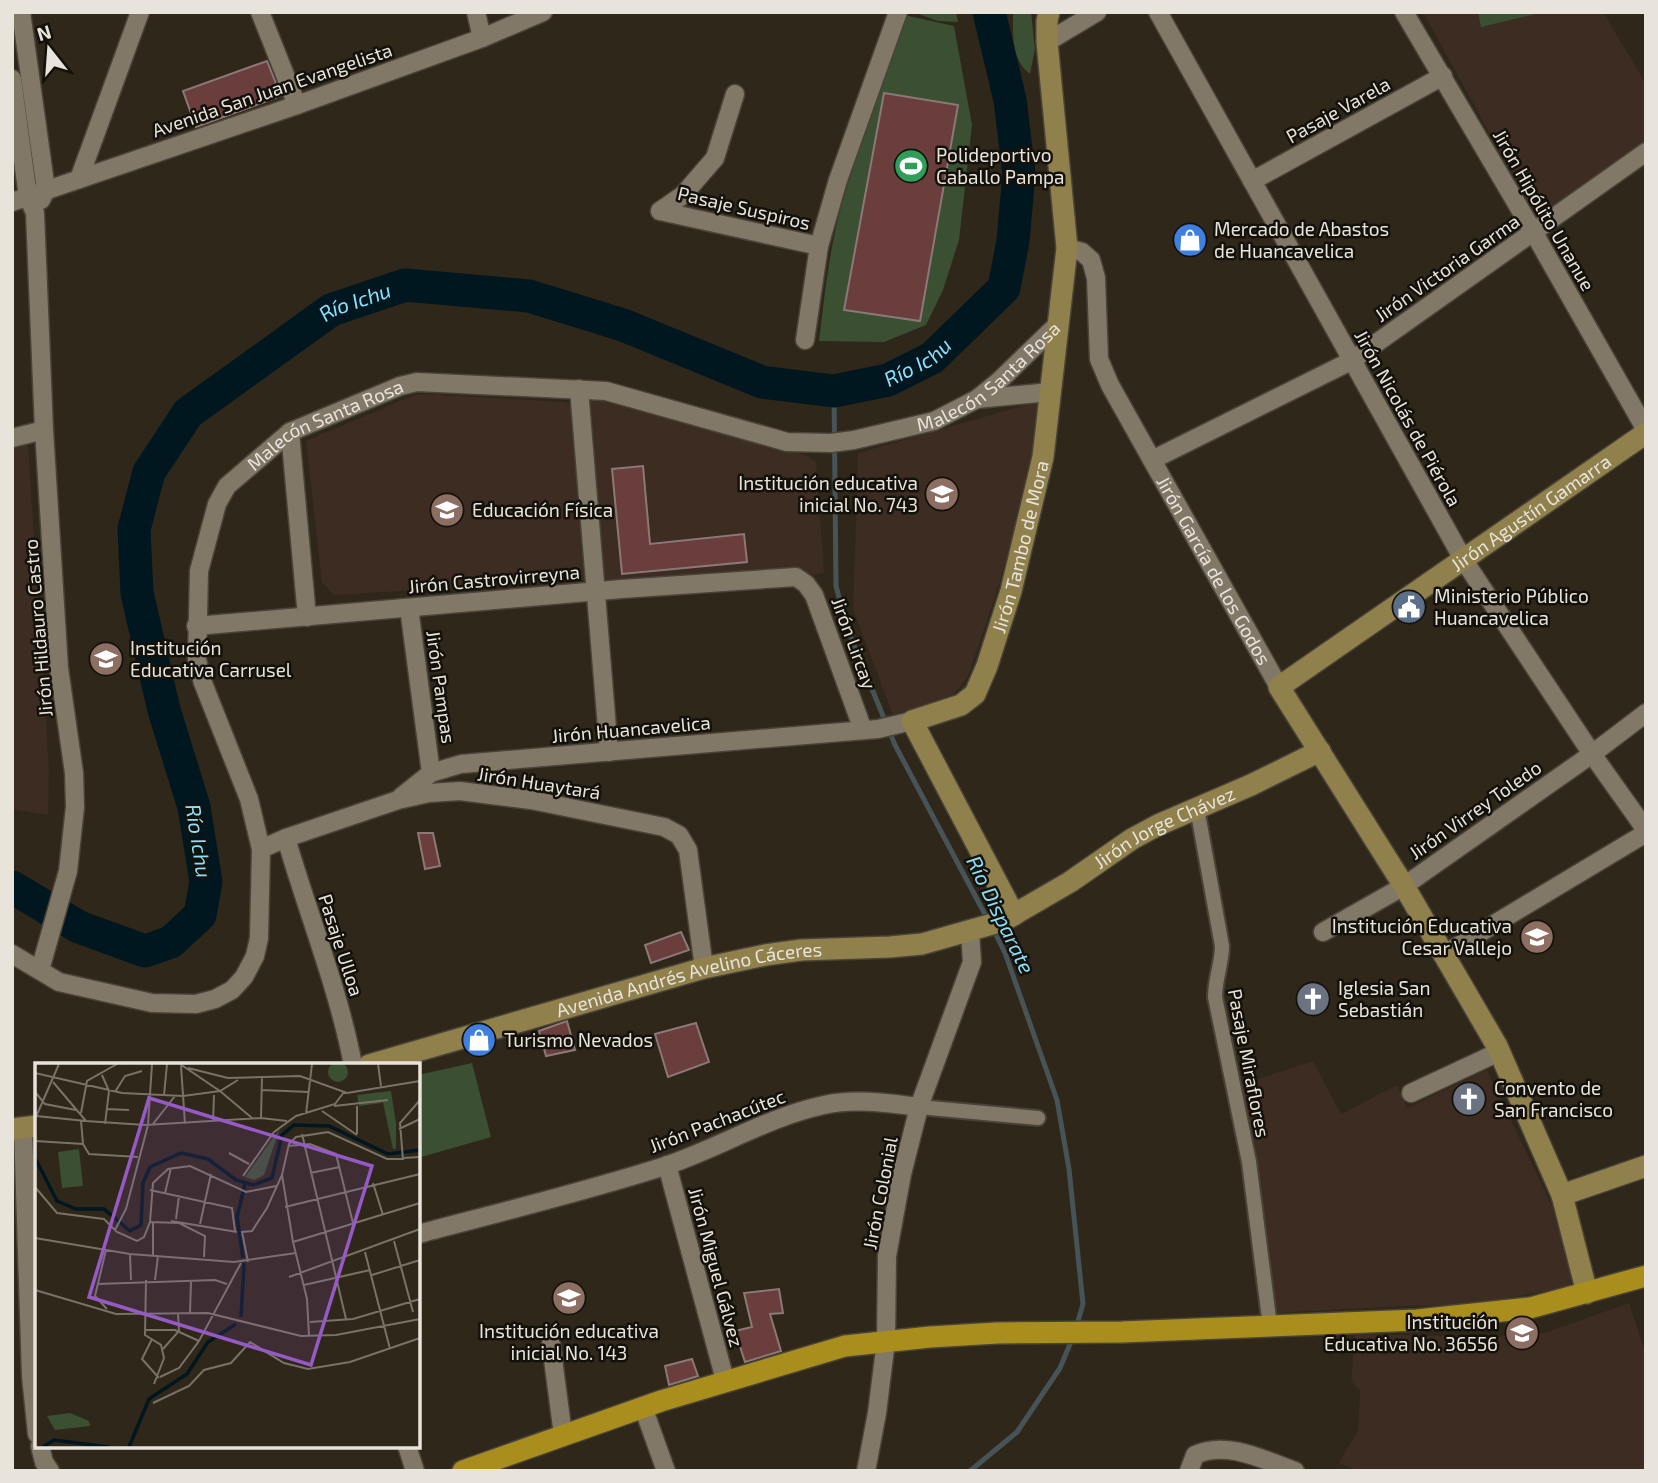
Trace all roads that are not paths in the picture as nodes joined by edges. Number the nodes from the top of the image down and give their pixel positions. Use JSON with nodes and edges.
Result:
{"nodes":[{"id":1,"x":21,"y":12,"type":"edge"},
{"id":2,"x":140,"y":12,"type":"edge"},
{"id":3,"x":260,"y":12,"type":"edge"},
{"id":4,"x":476,"y":12,"type":"edge"},
{"id":5,"x":543,"y":12,"type":"edge"},
{"id":6,"x":898,"y":12,"type":"edge"},
{"id":7,"x":1049,"y":12,"type":"edge"},
{"id":8,"x":1097,"y":12,"type":"edge"},
{"id":9,"x":1158,"y":12,"type":"edge"},
{"id":10,"x":1404,"y":12,"type":"edge"},
{"id":11,"x":482,"y":38,"type":"junction"},
{"id":12,"x":1047,"y":42,"type":"junction"},
{"id":13,"x":1443,"y":76,"type":"junction"},
{"id":14,"x":12,"y":79,"type":"edge"},
{"id":15,"x":735,"y":94,"type":"dead end"},
{"id":16,"x":297,"y":105,"type":"junction"},
{"id":17,"x":1646,"y":152,"type":"edge"},
{"id":18,"x":79,"y":179,"type":"junction"},
{"id":19,"x":1252,"y":181,"type":"junction"},
{"id":20,"x":46,"y":190,"type":"junction"},
{"id":21,"x":25,"y":204,"type":"edge"},
{"id":22,"x":1534,"y":233,"type":"junction"},
{"id":23,"x":818,"y":246,"type":"junction"},
{"id":24,"x":1067,"y":248,"type":"junction"},
{"id":25,"x":1057,"y":325,"type":"junction"},
{"id":26,"x":805,"y":340,"type":"dead end"},
{"id":27,"x":1351,"y":361,"type":"junction"},
{"id":28,"x":579,"y":389,"type":"junction"},
{"id":29,"x":1050,"y":392,"type":"junction"},
{"id":30,"x":977,"y":399,"type":"junction"},
{"id":31,"x":44,"y":430,"type":"junction"},
{"id":32,"x":1646,"y":431,"type":"edge"},
{"id":33,"x":290,"y":432,"type":"junction"},
{"id":34,"x":12,"y":438,"type":"edge"},
{"id":35,"x":1152,"y":460,"type":"junction"},
{"id":36,"x":1463,"y":559,"type":"junction"},
{"id":37,"x":796,"y":577,"type":"joint"},
{"id":38,"x":595,"y":592,"type":"junction"},
{"id":39,"x":409,"y":608,"type":"junction"},
{"id":40,"x":307,"y":617,"type":"junction"},
{"id":41,"x":196,"y":626,"type":"junction"},
{"id":42,"x":1279,"y":687,"type":"junction"},
{"id":43,"x":1646,"y":713,"type":"edge"},
{"id":44,"x":887,"y":726,"type":"junction"},
{"id":45,"x":1320,"y":751,"type":"junction"},
{"id":46,"x":609,"y":752,"type":"junction"},
{"id":47,"x":1592,"y":754,"type":"junction"},
{"id":48,"x":431,"y":773,"type":"junction"},
{"id":49,"x":398,"y":800,"type":"junction"},
{"id":50,"x":1197,"y":808,"type":"junction"},
{"id":51,"x":1646,"y":832,"type":"edge"},
{"id":52,"x":286,"y":838,"type":"junction"},
{"id":53,"x":261,"y":849,"type":"junction"},
{"id":54,"x":1404,"y":886,"type":"junction"},
{"id":55,"x":1008,"y":918,"type":"junction"},
{"id":56,"x":974,"y":930,"type":"junction"},
{"id":57,"x":1323,"y":932,"type":"dead end"},
{"id":58,"x":12,"y":954,"type":"edge"},
{"id":59,"x":1443,"y":955,"type":"junction"},
{"id":60,"x":41,"y":964,"type":"junction"},
{"id":61,"x":704,"y":968,"type":"junction"},
{"id":62,"x":1499,"y":1052,"type":"junction"},
{"id":63,"x":390,"y":1062,"type":"edge"},
{"id":64,"x":353,"y":1063,"type":"edge"},
{"id":65,"x":1411,"y":1093,"type":"dead end"},
{"id":66,"x":919,"y":1107,"type":"junction"},
{"id":67,"x":1038,"y":1118,"type":"dead end"},
{"id":68,"x":24,"y":1128,"type":"edge"},
{"id":69,"x":667,"y":1165,"type":"junction"},
{"id":70,"x":1646,"y":1166,"type":"edge"},
{"id":71,"x":1562,"y":1195,"type":"junction"},
{"id":72,"x":420,"y":1234,"type":"edge"},
{"id":73,"x":1646,"y":1276,"type":"edge"},
{"id":74,"x":1587,"y":1293,"type":"junction"},
{"id":75,"x":1270,"y":1326,"type":"junction"},
{"id":76,"x":886,"y":1341,"type":"junction"},
{"id":77,"x":551,"y":1344,"type":"dead end"},
{"id":78,"x":34,"y":1375,"type":"edge"},
{"id":79,"x":725,"y":1380,"type":"junction"},
{"id":80,"x":35,"y":1395,"type":"edge"},
{"id":81,"x":643,"y":1407,"type":"junction"},
{"id":82,"x":563,"y":1435,"type":"junction"},
{"id":83,"x":40,"y":1448,"type":"edge"},
{"id":84,"x":408,"y":1448,"type":"edge"},
{"id":85,"x":1192,"y":1463,"type":"edge"},
{"id":86,"x":50,"y":1471,"type":"edge"},
{"id":87,"x":415,"y":1471,"type":"edge"},
{"id":88,"x":463,"y":1471,"type":"edge"},
{"id":89,"x":666,"y":1471,"type":"edge"},
{"id":90,"x":866,"y":1471,"type":"edge"},
{"id":91,"x":1295,"y":1471,"type":"edge"}],
"edges":[{"from":1,"to":20,"type":"street"},
{"from":2,"to":18,"type":"street"},
{"from":3,"to":16,"type":"street"},
{"from":4,"to":11,"type":"street"},
{"from":5,"to":11,"type":"street","name":"Avenida San Juan Evangelista"},
{"from":6,"to":23,"type":"street"},
{"from":7,"to":12,"type":"main road","name":"Malecón Santa Rosa"},
{"from":8,"to":12,"type":"street"},
{"from":9,"to":19,"type":"street","name":"Jirón Nicolás de Piérola"},
{"from":10,"to":13,"type":"street","name":"Jirón Hipólito Unanue"},
{"from":11,"to":16,"type":"street","name":"Avenida San Juan Evangelista"},
{"from":12,"to":24,"type":"main road","name":"Malecón Santa Rosa"},
{"from":13,"to":19,"type":"street","name":"Pasaje Varela"},
{"from":13,"to":22,"type":"street","name":"Jirón Hipólito Unanue"},
{"from":14,"to":21,"type":"street","name":"Jirón Hildauro Castro"},
{"from":15,"to":23,"type":"street","name":"Pasaje Suspiros"},
{"from":16,"to":18,"type":"street","name":"Avenida San Juan Evangelista"},
{"from":17,"to":22,"type":"street","name":"Jirón Victoria Garma"},
{"from":18,"to":20,"type":"street","name":"Avenida San Juan Evangelista"},
{"from":19,"to":27,"type":"street","name":"Jirón Nicolás de Piérola"},
{"from":20,"to":21,"type":"street","name":"Jirón Hildauro Castro"},
{"from":21,"to":31,"type":"street","name":"Jirón Hildauro Castro"},
{"from":22,"to":27,"type":"street","name":"Jirón Victoria Garma"},
{"from":22,"to":32,"type":"street","name":"Jirón Hipólito Unanue"},
{"from":23,"to":26,"type":"street"},
{"from":24,"to":25,"type":"main road","name":"Malecón Santa Rosa"},
{"from":24,"to":35,"type":"street","name":"Jirón García de los Godos"},
{"from":25,"to":29,"type":"main road","name":"Jirón Tambo de Mora"},
{"from":25,"to":30,"type":"street","name":"Malecón Santa Rosa"},
{"from":27,"to":35,"type":"street","name":"Jirón Victoria Garma"},
{"from":27,"to":36,"type":"street","name":"Jirón Nicolás de Piérola"},
{"from":28,"to":30,"type":"street","name":"Malecón Santa Rosa"},
{"from":28,"to":33,"type":"street","name":"Malecón Santa Rosa"},
{"from":28,"to":38,"type":"street"},
{"from":29,"to":30,"type":"street"},
{"from":29,"to":44,"type":"main road","name":"Jirón Tambo de Mora"},
{"from":31,"to":34,"type":"street"},
{"from":31,"to":60,"type":"street","name":"Jirón Hildauro Castro"},
{"from":32,"to":36,"type":"main road","name":"Jirón Agustín Gamarra"},
{"from":33,"to":40,"type":"street"},
{"from":33,"to":41,"type":"street","name":"Malecón Santa Rosa"},
{"from":35,"to":42,"type":"street","name":"Jirón García de los Godos"},
{"from":36,"to":42,"type":"main road","name":"Jirón Agustín Gamarra"},
{"from":36,"to":47,"type":"street","name":"Jirón Nicolás de Piérola"},
{"from":37,"to":38,"type":"street","name":"Jirón Castrovirreyna"},
{"from":37,"to":44,"type":"street","name":"Jirón Lircay"},
{"from":38,"to":39,"type":"street","name":"Jirón Castrovirreyna"},
{"from":38,"to":46,"type":"street"},
{"from":39,"to":40,"type":"street","name":"Jirón Castrovirreyna"},
{"from":39,"to":48,"type":"street","name":"Jirón Pampas"},
{"from":40,"to":41,"type":"street","name":"Jirón Castrovirreyna"},
{"from":41,"to":53,"type":"street","name":"Malecón Santa Rosa"},
{"from":42,"to":45,"type":"main road","name":"Jirón García de los Godos"},
{"from":43,"to":47,"type":"street","name":"Jirón Virrey Toledo"},
{"from":44,"to":46,"type":"street","name":"Jirón Huancavelica"},
{"from":44,"to":55,"type":"main road"},
{"from":45,"to":50,"type":"main road","name":"Jirón Jorge Chávez"},
{"from":45,"to":54,"type":"main road","name":"Jirón García de los Godos"},
{"from":46,"to":48,"type":"street","name":"Jirón Huancavelica"},
{"from":47,"to":51,"type":"street","name":"Jirón Nicolás de Piérola"},
{"from":47,"to":54,"type":"street","name":"Jirón Virrey Toledo"},
{"from":48,"to":49,"type":"street","name":"Jirón Huancavelica"},
{"from":49,"to":52,"type":"street","name":"Jirón Huaytará"},
{"from":49,"to":61,"type":"street","name":"Jirón Huaytará"},
{"from":50,"to":55,"type":"main road","name":"Jirón Jorge Chávez"},
{"from":50,"to":75,"type":"street","name":"Pasaje Miraflores"},
{"from":51,"to":59,"type":"street"},
{"from":52,"to":53,"type":"street","name":"Jirón Huaytará"},
{"from":52,"to":64,"type":"street","name":"Pasaje Ulloa"},
{"from":53,"to":60,"type":"street","name":"Malecón Santa Rosa"},
{"from":54,"to":57,"type":"street","name":"Jirón Virrey Toledo"},
{"from":54,"to":59,"type":"main road","name":"Jirón García de los Godos"},
{"from":55,"to":56,"type":"main road","name":"Avenida Andrés Avelino Cáceres"},
{"from":56,"to":61,"type":"main road","name":"Avenida Andrés Avelino Cáceres"},
{"from":56,"to":66,"type":"street","name":"Jirón Colonial"},
{"from":58,"to":60,"type":"street","name":"Malecón Santa Rosa"},
{"from":59,"to":62,"type":"main road","name":"Jirón García de los Godos"},
{"from":61,"to":63,"type":"main road","name":"Avenida Andrés Avelino Cáceres"},
{"from":62,"to":65,"type":"street"},
{"from":62,"to":71,"type":"main road","name":"Jirón García de los Godos"},
{"from":66,"to":67,"type":"street","name":"Jirón Pachacútec"},
{"from":66,"to":69,"type":"street","name":"Jirón Pachacútec"},
{"from":66,"to":76,"type":"street","name":"Jirón Colonial"},
{"from":68,"to":78,"type":"street"},
{"from":69,"to":72,"type":"street","name":"Jirón Pachacútec"},
{"from":69,"to":79,"type":"street","name":"Jirón Miguel Gálvez"},
{"from":70,"to":71,"type":"main road"},
{"from":71,"to":74,"type":"main road","name":"Jirón García de los Godos"},
{"from":73,"to":74,"type":"highway"},
{"from":74,"to":75,"type":"highway"},
{"from":75,"to":76,"type":"highway"},
{"from":76,"to":79,"type":"highway"},
{"from":76,"to":90,"type":"street","name":"Jirón Colonial"},
{"from":77,"to":82,"type":"street"},
{"from":78,"to":80,"type":"street"},
{"from":79,"to":81,"type":"highway"},
{"from":81,"to":82,"type":"highway"},
{"from":81,"to":89,"type":"street"},
{"from":82,"to":88,"type":"highway"},
{"from":83,"to":86,"type":"street"},
{"from":84,"to":87,"type":"street"},
{"from":85,"to":91,"type":"street"}]}
